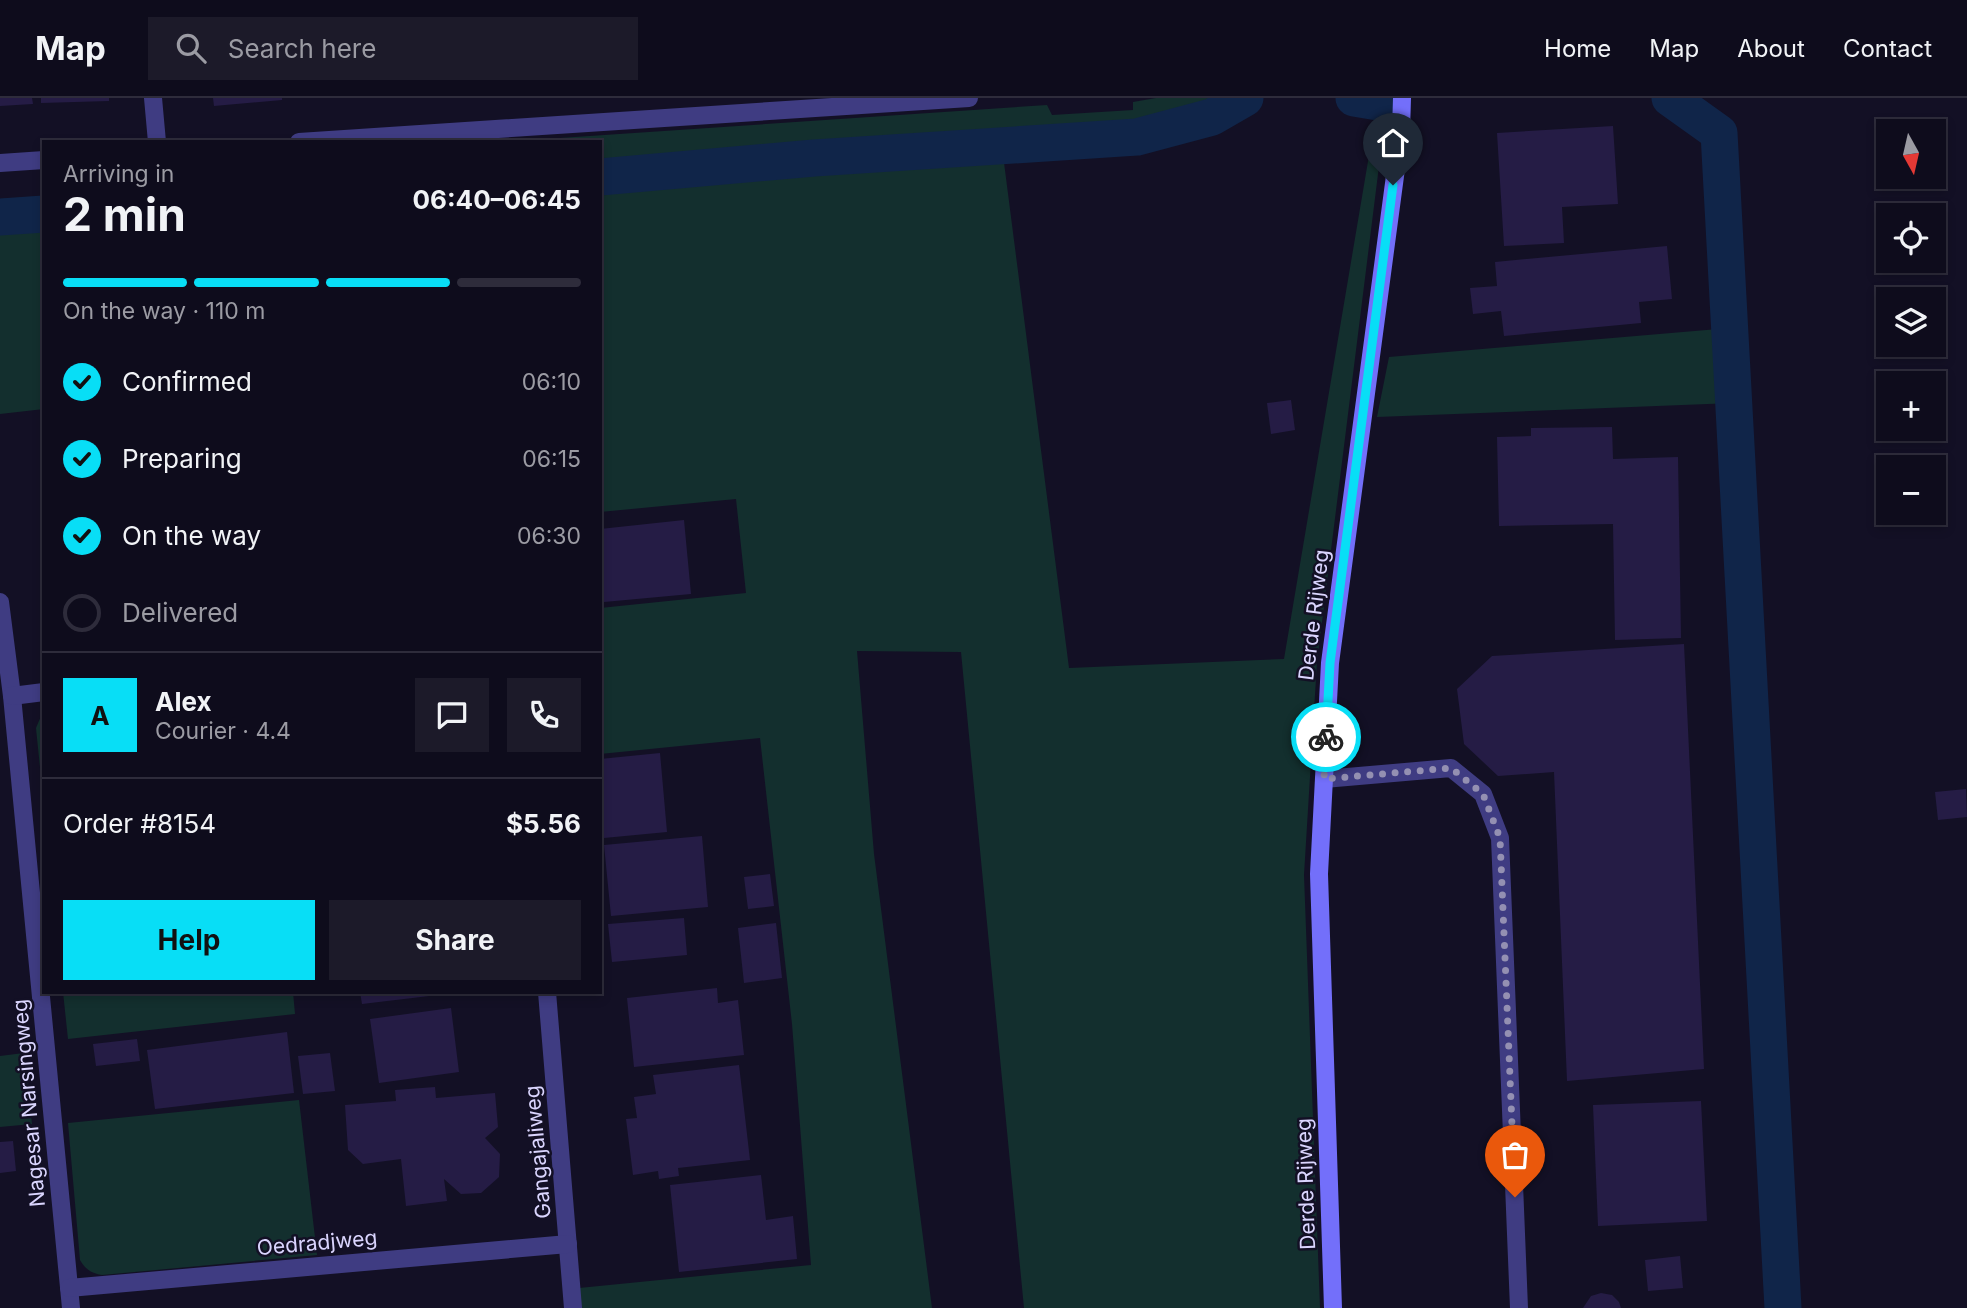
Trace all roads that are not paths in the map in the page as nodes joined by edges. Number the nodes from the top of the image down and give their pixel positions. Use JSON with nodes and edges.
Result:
{"nodes":[{"id":1,"x":153,"y":98,"type":"edge"},
{"id":2,"x":969,"y":98,"type":"edge"},
{"id":3,"x":1402,"y":98,"type":"edge"},
{"id":4,"x":157,"y":140,"type":"edge"},
{"id":5,"x":329,"y":140,"type":"edge"},
{"id":6,"x":42,"y":160,"type":"edge"},
{"id":7,"x":0,"y":163,"type":"edge"},
{"id":8,"x":0,"y":602,"type":"edge"},
{"id":9,"x":42,"y":692,"type":"edge"},
{"id":10,"x":12,"y":696,"type":"junction"},
{"id":11,"x":1324,"y":779,"type":"junction"},
{"id":12,"x":547,"y":994,"type":"edge"},
{"id":13,"x":568,"y":1244,"type":"junction"},
{"id":14,"x":69,"y":1288,"type":"junction"},
{"id":15,"x":71,"y":1308,"type":"edge"},
{"id":16,"x":573,"y":1308,"type":"edge"},
{"id":17,"x":1333,"y":1308,"type":"edge"},
{"id":18,"x":1520,"y":1308,"type":"edge"}],
"edges":[{"from":1,"to":4,"type":"street"},
{"from":2,"to":5,"type":"street"},
{"from":3,"to":11,"type":"street","name":"Derde Rijweg"},
{"from":6,"to":7,"type":"street"},
{"from":8,"to":10,"type":"street","name":"Nagesar Narsingweg"},
{"from":9,"to":10,"type":"street"},
{"from":10,"to":14,"type":"street","name":"Nagesar Narsingweg"},
{"from":11,"to":17,"type":"street","name":"Derde Rijweg"},
{"from":11,"to":18,"type":"street"},
{"from":12,"to":13,"type":"street","name":"Gangajaliweg"},
{"from":13,"to":14,"type":"street","name":"Oedradjweg"},
{"from":13,"to":16,"type":"street","name":"Gangajaliweg"},
{"from":14,"to":15,"type":"street","name":"Nagesar Narsingweg"}]}
